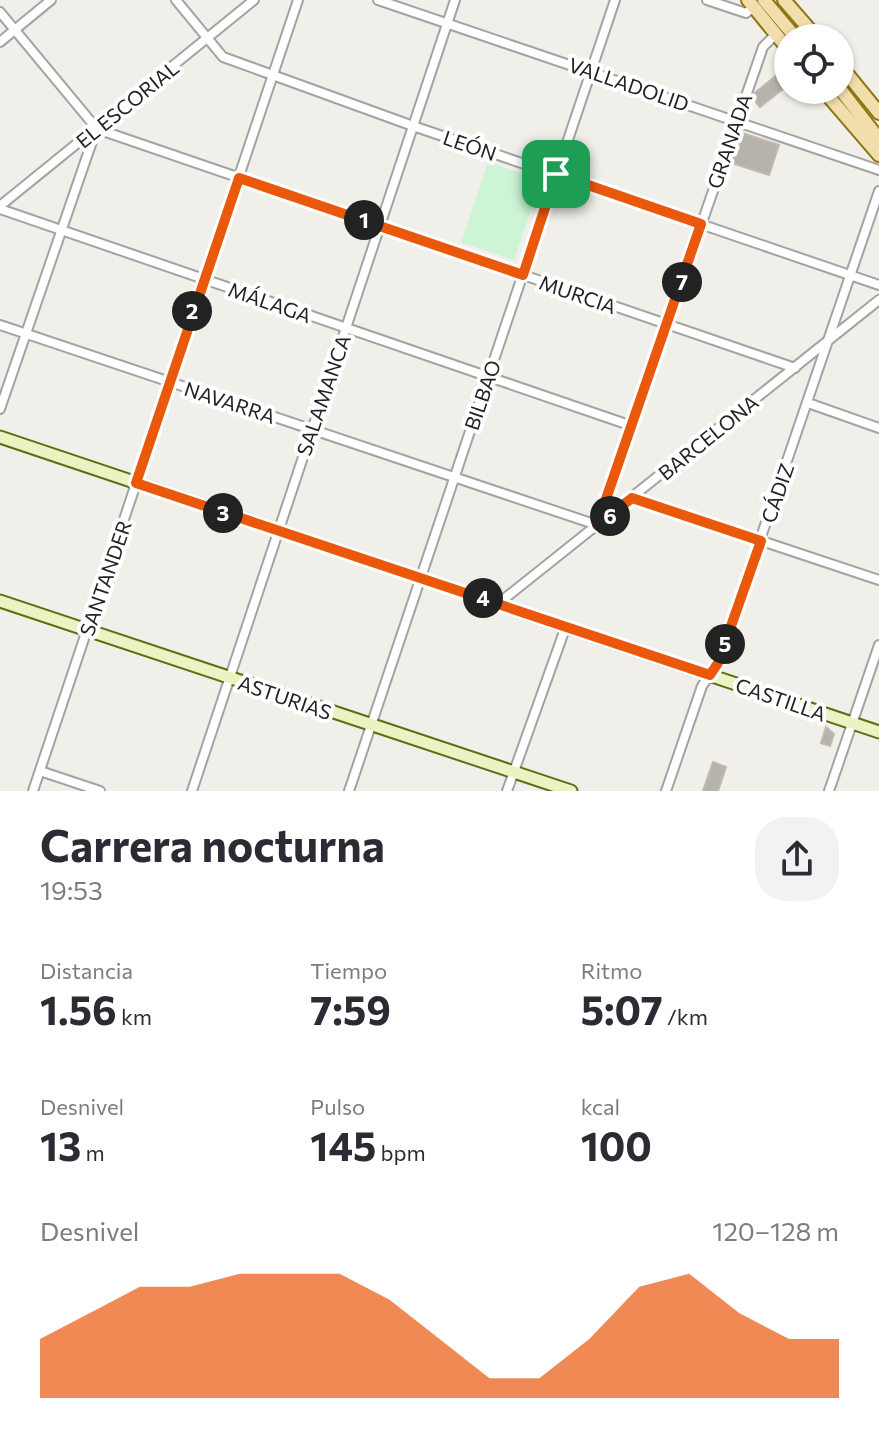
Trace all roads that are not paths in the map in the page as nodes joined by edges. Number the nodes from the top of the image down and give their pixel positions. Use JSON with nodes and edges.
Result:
{"nodes":[{"id":1,"x":51,"y":0,"type":"edge"},
{"id":2,"x":176,"y":0,"type":"edge"},
{"id":3,"x":254,"y":0,"type":"edge"},
{"id":4,"x":298,"y":0,"type":"edge"},
{"id":5,"x":378,"y":0,"type":"edge"},
{"id":6,"x":455,"y":0,"type":"edge"},
{"id":7,"x":615,"y":0,"type":"edge"},
{"id":8,"x":707,"y":0,"type":"edge"},
{"id":9,"x":784,"y":0,"type":"edge"},
{"id":10,"x":755,"y":2,"type":"edge"},
{"id":11,"x":0,"y":12,"type":"edge"},
{"id":12,"x":447,"y":24,"type":"junction"},
{"id":13,"x":780,"y":24,"type":"edge"},
{"id":14,"x":805,"y":24,"type":"edge"},
{"id":15,"x":15,"y":30,"type":"junction"},
{"id":16,"x":774,"y":31,"type":"edge"},
{"id":17,"x":774,"y":36,"type":"edge"},
{"id":18,"x":207,"y":39,"type":"junction"},
{"id":19,"x":0,"y":42,"type":"edge"},
{"id":20,"x":591,"y":72,"type":"junction"},
{"id":21,"x":273,"y":76,"type":"junction"},
{"id":22,"x":854,"y":82,"type":"edge"},
{"id":23,"x":835,"y":104,"type":"edge"},
{"id":24,"x":852,"y":104,"type":"edge"},
{"id":25,"x":879,"y":113,"type":"edge"},
{"id":26,"x":736,"y":120,"type":"junction"},
{"id":27,"x":413,"y":126,"type":"junction"},
{"id":28,"x":97,"y":129,"type":"junction"},
{"id":29,"x":879,"y":139,"type":"edge"},
{"id":30,"x":879,"y":155,"type":"edge"},
{"id":31,"x":879,"y":170,"type":"edge"},
{"id":32,"x":556,"y":174,"type":"junction"},
{"id":33,"x":239,"y":178,"type":"junction"},
{"id":34,"x":879,"y":191,"type":"edge"},
{"id":35,"x":0,"y":208,"type":"edge"},
{"id":36,"x":701,"y":224,"type":"junction"},
{"id":37,"x":380,"y":226,"type":"junction"},
{"id":38,"x":61,"y":231,"type":"junction"},
{"id":39,"x":523,"y":275,"type":"junction"},
{"id":40,"x":853,"y":276,"type":"junction"},
{"id":41,"x":203,"y":279,"type":"junction"},
{"id":42,"x":879,"y":285,"type":"edge"},
{"id":43,"x":879,"y":300,"type":"edge"},
{"id":44,"x":0,"y":325,"type":"edge"},
{"id":45,"x":668,"y":325,"type":"junction"},
{"id":46,"x":346,"y":328,"type":"junction"},
{"id":47,"x":26,"y":334,"type":"junction"},
{"id":48,"x":831,"y":339,"type":"junction"},
{"id":49,"x":795,"y":368,"type":"junction"},
{"id":50,"x":489,"y":376,"type":"junction"},
{"id":51,"x":168,"y":382,"type":"junction"},
{"id":52,"x":808,"y":403,"type":"junction"},
{"id":53,"x":0,"y":409,"type":"edge"},
{"id":54,"x":632,"y":426,"type":"junction"},
{"id":55,"x":311,"y":428,"type":"junction"},
{"id":56,"x":879,"y":428,"type":"edge"},
{"id":57,"x":0,"y":437,"type":"edge"},
{"id":58,"x":455,"y":476,"type":"junction"},
{"id":59,"x":136,"y":483,"type":"junction"},
{"id":60,"x":632,"y":498,"type":"junction"},
{"id":61,"x":597,"y":525,"type":"junction"},
{"id":62,"x":276,"y":532,"type":"junction"},
{"id":63,"x":761,"y":541,"type":"junction"},
{"id":64,"x":420,"y":578,"type":"junction"},
{"id":65,"x":879,"y":580,"type":"edge"},
{"id":66,"x":0,"y":601,"type":"edge"},
{"id":67,"x":499,"y":603,"type":"junction"},
{"id":68,"x":566,"y":626,"type":"junction"},
{"id":69,"x":87,"y":630,"type":"junction"},
{"id":70,"x":879,"y":645,"type":"edge"},
{"id":71,"x":710,"y":675,"type":"junction"},
{"id":72,"x":231,"y":678,"type":"junction"},
{"id":73,"x":852,"y":723,"type":"junction"},
{"id":74,"x":371,"y":726,"type":"junction"},
{"id":75,"x":879,"y":732,"type":"edge"},
{"id":76,"x":40,"y":771,"type":"junction"},
{"id":77,"x":513,"y":772,"type":"junction"},
{"id":78,"x":33,"y":791,"type":"edge"},
{"id":79,"x":100,"y":791,"type":"edge"},
{"id":80,"x":192,"y":791,"type":"edge"},
{"id":81,"x":349,"y":791,"type":"edge"},
{"id":82,"x":507,"y":791,"type":"edge"},
{"id":83,"x":571,"y":791,"type":"edge"},
{"id":84,"x":666,"y":791,"type":"edge"},
{"id":85,"x":829,"y":791,"type":"edge"}],
"edges":[{"from":1,"to":15,"type":"street"},
{"from":2,"to":18,"type":"street","name":"LEÓN"},
{"from":3,"to":18,"type":"street","name":"EL ESCORIAL"},
{"from":4,"to":21,"type":"street","name":"SANTANDER"},
{"from":5,"to":12,"type":"street","name":"VALLADOLID"},
{"from":6,"to":12,"type":"street","name":"SALAMANCA"},
{"from":7,"to":20,"type":"street","name":"BILBAO"},
{"from":8,"to":10,"type":"street"},
{"from":9,"to":14,"type":"main road"},
{"from":10,"to":13,"type":"main road"},
{"from":10,"to":16,"type":"main road"},
{"from":11,"to":15,"type":"street"},
{"from":12,"to":20,"type":"street","name":"VALLADOLID"},
{"from":12,"to":27,"type":"street","name":"SALAMANCA"},
{"from":15,"to":19,"type":"street"},
{"from":15,"to":28,"type":"street"},
{"from":17,"to":26,"type":"street","name":"GRANADA"},
{"from":18,"to":21,"type":"street","name":"LEÓN"},
{"from":18,"to":28,"type":"street","name":"EL ESCORIAL"},
{"from":20,"to":26,"type":"street","name":"VALLADOLID"},
{"from":20,"to":32,"type":"street","name":"BILBAO"},
{"from":21,"to":27,"type":"street","name":"LEÓN"},
{"from":21,"to":33,"type":"street","name":"SANTANDER"},
{"from":22,"to":25,"type":"main road"},
{"from":23,"to":30,"type":"main road"},
{"from":24,"to":29,"type":"main road"},
{"from":26,"to":31,"type":"street","name":"VALLADOLID"},
{"from":26,"to":36,"type":"street","name":"GRANADA"},
{"from":27,"to":32,"type":"street","name":"LEÓN"},
{"from":27,"to":37,"type":"street","name":"SALAMANCA"},
{"from":28,"to":33,"type":"street","name":"MURCIA"},
{"from":28,"to":35,"type":"street","name":"EL ESCORIAL"},
{"from":28,"to":38,"type":"street"},
{"from":32,"to":36,"type":"street","name":"LEÓN"},
{"from":32,"to":39,"type":"street","name":"BILBAO"},
{"from":33,"to":37,"type":"street","name":"MURCIA"},
{"from":33,"to":41,"type":"street","name":"SANTANDER"},
{"from":34,"to":40,"type":"street","name":"CÁDIZ"},
{"from":35,"to":38,"type":"street","name":"MÁLAGA"},
{"from":36,"to":40,"type":"street","name":"LEÓN"},
{"from":36,"to":45,"type":"street","name":"GRANADA"},
{"from":37,"to":39,"type":"street","name":"MURCIA"},
{"from":37,"to":46,"type":"street","name":"SALAMANCA"},
{"from":38,"to":41,"type":"street","name":"MÁLAGA"},
{"from":38,"to":47,"type":"street"},
{"from":39,"to":45,"type":"street","name":"MURCIA"},
{"from":39,"to":50,"type":"street","name":"BILBAO"},
{"from":40,"to":42,"type":"street","name":"LEÓN"},
{"from":40,"to":48,"type":"street","name":"CÁDIZ"},
{"from":41,"to":46,"type":"street","name":"MÁLAGA"},
{"from":41,"to":51,"type":"street","name":"SANTANDER"},
{"from":43,"to":48,"type":"street","name":"BARCELONA"},
{"from":44,"to":47,"type":"street","name":"NAVARRA"},
{"from":45,"to":49,"type":"street","name":"MURCIA"},
{"from":45,"to":54,"type":"street","name":"GRANADA"},
{"from":46,"to":50,"type":"street","name":"MÁLAGA"},
{"from":46,"to":55,"type":"street","name":"SALAMANCA"},
{"from":47,"to":51,"type":"street","name":"NAVARRA"},
{"from":47,"to":53,"type":"street"},
{"from":48,"to":49,"type":"street","name":"BARCELONA"},
{"from":48,"to":52,"type":"street","name":"CÁDIZ"},
{"from":49,"to":60,"type":"street","name":"BARCELONA"},
{"from":50,"to":54,"type":"street","name":"MÁLAGA"},
{"from":50,"to":58,"type":"street","name":"BILBAO"},
{"from":51,"to":55,"type":"street","name":"NAVARRA"},
{"from":51,"to":59,"type":"street","name":"SANTANDER"},
{"from":52,"to":56,"type":"street"},
{"from":52,"to":63,"type":"street","name":"CÁDIZ"},
{"from":54,"to":61,"type":"street","name":"GRANADA"},
{"from":55,"to":58,"type":"street","name":"NAVARRA"},
{"from":55,"to":62,"type":"street","name":"SALAMANCA"},
{"from":57,"to":59,"type":"street","name":"CASTILLA"},
{"from":58,"to":61,"type":"street","name":"NAVARRA"},
{"from":58,"to":64,"type":"street","name":"BILBAO"},
{"from":59,"to":62,"type":"street","name":"CASTILLA"},
{"from":59,"to":69,"type":"street","name":"SANTANDER"},
{"from":60,"to":61,"type":"street","name":"BARCELONA"},
{"from":60,"to":63,"type":"street"},
{"from":61,"to":67,"type":"street","name":"BARCELONA"},
{"from":62,"to":64,"type":"street","name":"CASTILLA"},
{"from":62,"to":72,"type":"street","name":"SALAMANCA"},
{"from":63,"to":65,"type":"street"},
{"from":63,"to":71,"type":"street","name":"CÁDIZ"},
{"from":64,"to":67,"type":"street","name":"CASTILLA"},
{"from":64,"to":74,"type":"street","name":"BILBAO"},
{"from":66,"to":69,"type":"street","name":"ASTURIAS"},
{"from":67,"to":68,"type":"street","name":"CASTILLA"},
{"from":68,"to":71,"type":"street","name":"CASTILLA"},
{"from":68,"to":77,"type":"street"},
{"from":69,"to":72,"type":"street","name":"ASTURIAS"},
{"from":69,"to":76,"type":"street","name":"SANTANDER"},
{"from":70,"to":73,"type":"street"},
{"from":71,"to":73,"type":"street","name":"CASTILLA"},
{"from":71,"to":84,"type":"street","name":"CÁDIZ"},
{"from":72,"to":74,"type":"street","name":"ASTURIAS"},
{"from":72,"to":80,"type":"street","name":"SALAMANCA"},
{"from":73,"to":75,"type":"street","name":"CASTILLA"},
{"from":73,"to":85,"type":"street"},
{"from":74,"to":77,"type":"street","name":"ASTURIAS"},
{"from":74,"to":81,"type":"street","name":"BILBAO"},
{"from":76,"to":78,"type":"street","name":"SANTANDER"},
{"from":76,"to":79,"type":"street"},
{"from":77,"to":82,"type":"street"},
{"from":77,"to":83,"type":"street","name":"ASTURIAS"}]}
